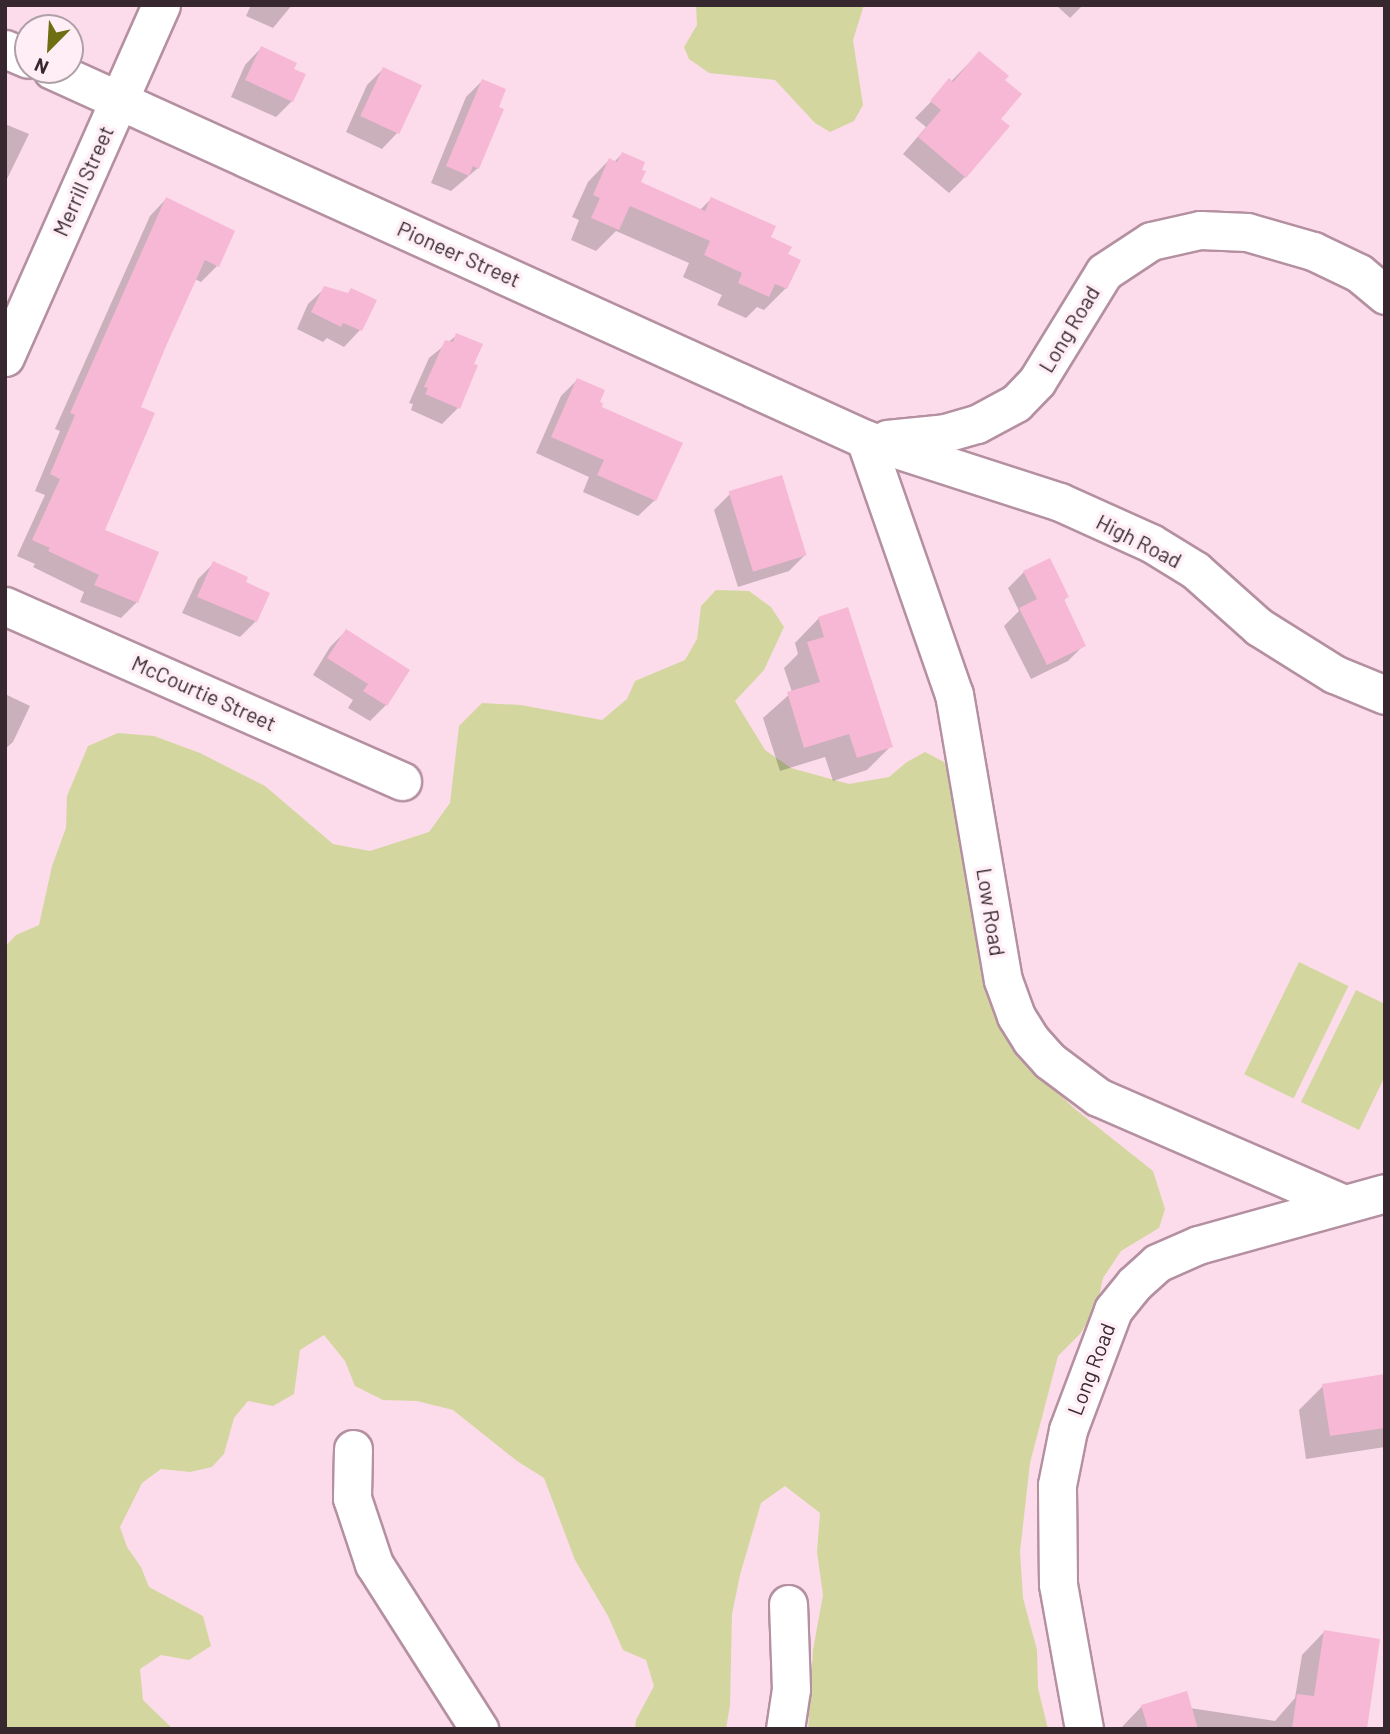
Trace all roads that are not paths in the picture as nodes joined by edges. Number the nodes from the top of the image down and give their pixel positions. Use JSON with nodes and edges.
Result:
{"nodes":[{"id":1,"x":161,"y":5,"type":"edge"},
{"id":2,"x":82,"y":84,"type":"edge"},
{"id":3,"x":119,"y":101,"type":"junction"},
{"id":4,"x":1385,"y":295,"type":"edge"},
{"id":5,"x":5,"y":357,"type":"edge"},
{"id":6,"x":865,"y":439,"type":"junction"},
{"id":7,"x":5,"y":606,"type":"edge"},
{"id":8,"x":1385,"y":695,"type":"edge"},
{"id":9,"x":402,"y":781,"type":"dead end"},
{"id":10,"x":1385,"y":1193,"type":"edge"},
{"id":11,"x":1344,"y":1204,"type":"junction"},
{"id":12,"x":353,"y":1449,"type":"dead end"},
{"id":13,"x":788,"y":1604,"type":"dead end"},
{"id":14,"x":480,"y":1729,"type":"edge"},
{"id":15,"x":785,"y":1729,"type":"edge"},
{"id":16,"x":1084,"y":1729,"type":"edge"}],
"edges":[{"from":1,"to":3,"type":"street","name":"Merrill Street"},
{"from":2,"to":3,"type":"street","name":"Pioneer Street"},
{"from":3,"to":5,"type":"street","name":"Merrill Street"},
{"from":3,"to":6,"type":"street","name":"Pioneer Street"},
{"from":4,"to":6,"type":"street","name":"Long Road"},
{"from":6,"to":8,"type":"street","name":"High Road"},
{"from":6,"to":11,"type":"street","name":"Low Road"},
{"from":7,"to":9,"type":"street","name":"McCourtie Street"},
{"from":10,"to":11,"type":"street","name":"Long Road"},
{"from":11,"to":16,"type":"street","name":"Long Road"},
{"from":12,"to":14,"type":"street"},
{"from":13,"to":15,"type":"street"}]}
